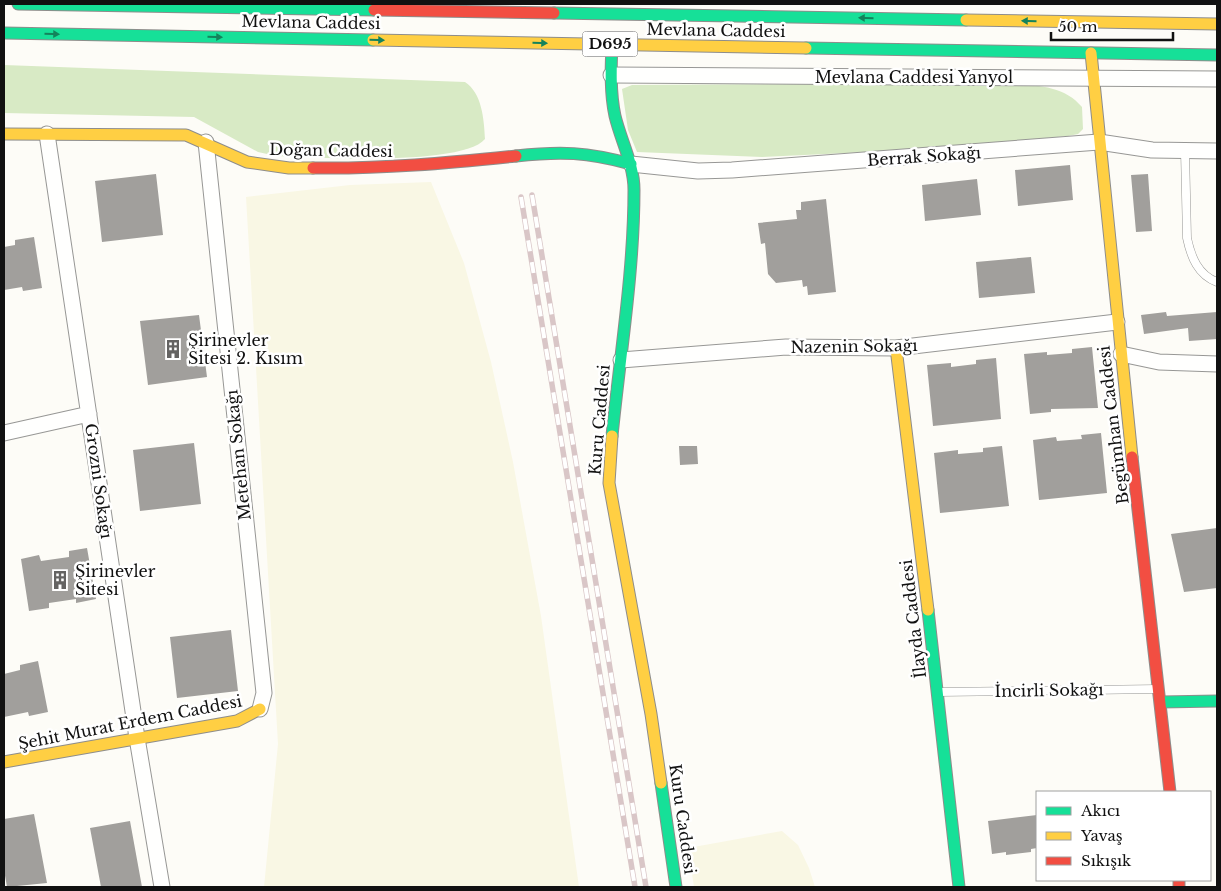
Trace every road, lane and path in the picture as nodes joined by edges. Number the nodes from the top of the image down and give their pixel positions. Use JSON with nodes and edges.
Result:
{"nodes":[{"id":1,"x":18,"y":4,"type":"edge"},
{"id":2,"x":614,"y":9,"type":"edge"},
{"id":3,"x":1217,"y":24,"type":"edge"},
{"id":4,"x":4,"y":33,"type":"edge"},
{"id":5,"x":612,"y":44,"type":"junction"},
{"id":6,"x":1091,"y":53,"type":"junction"},
{"id":7,"x":1217,"y":55,"type":"edge"},
{"id":8,"x":611,"y":75,"type":"junction"},
{"id":9,"x":1093,"y":78,"type":"junction"},
{"id":10,"x":1217,"y":79,"type":"edge"},
{"id":11,"x":4,"y":134,"type":"edge"},
{"id":12,"x":47,"y":134,"type":"junction"},
{"id":13,"x":206,"y":142,"type":"junction"},
{"id":14,"x":1099,"y":142,"type":"junction"},
{"id":15,"x":1185,"y":151,"type":"junction"},
{"id":16,"x":1217,"y":152,"type":"edge"},
{"id":17,"x":631,"y":164,"type":"junction"},
{"id":18,"x":1217,"y":282,"type":"edge"},
{"id":19,"x":1117,"y":322,"type":"junction"},
{"id":20,"x":896,"y":348,"type":"junction"},
{"id":21,"x":1121,"y":354,"type":"junction"},
{"id":22,"x":621,"y":360,"type":"junction"},
{"id":23,"x":1217,"y":364,"type":"edge"},
{"id":24,"x":89,"y":414,"type":"junction"},
{"id":25,"x":4,"y":433,"type":"edge"},
{"id":26,"x":1160,"y":689,"type":"junction"},
{"id":27,"x":938,"y":692,"type":"junction"},
{"id":28,"x":1217,"y":701,"type":"edge"},
{"id":29,"x":1161,"y":702,"type":"junction"},
{"id":30,"x":260,"y":709,"type":"joint"},
{"id":31,"x":137,"y":738,"type":"junction"},
{"id":32,"x":4,"y":762,"type":"edge"},
{"id":33,"x":1170,"y":791,"type":"edge"},
{"id":34,"x":162,"y":887,"type":"edge"},
{"id":35,"x":676,"y":887,"type":"edge"},
{"id":36,"x":958,"y":887,"type":"edge"}],
"edges":[{"from":1,"to":2,"type":"street","name":"Mevlana Caddesi","number":"D695"},
{"from":3,"to":2,"type":"street","name":"Mevlana Caddesi","number":"D695","one_way":true},
{"from":4,"to":5,"type":"street","name":"Mevlana Caddesi","number":"D695","one_way":true},
{"from":5,"to":6,"type":"street","name":"Mevlana Caddesi","number":"D695"},
{"from":5,"to":8,"type":"street","name":"Kuru Caddesi"},
{"from":6,"to":7,"type":"street","name":"Mevlana Caddesi","number":"D695"},
{"from":6,"to":9,"type":"street","name":"Begümhan Caddesi"},
{"from":8,"to":9,"type":"street","name":"Mevlana Caddesi Yanyol"},
{"from":8,"to":17,"type":"street","name":"Kuru Caddesi"},
{"from":9,"to":10,"type":"street","name":"Mevlana Caddesi Yanyol"},
{"from":9,"to":14,"type":"street","name":"Begümhan Caddesi"},
{"from":11,"to":12,"type":"street","name":"Doğan Caddesi"},
{"from":12,"to":13,"type":"street","name":"Doğan Caddesi"},
{"from":12,"to":24,"type":"street","name":"Grozni Sokağı"},
{"from":13,"to":17,"type":"street","name":"Doğan Caddesi"},
{"from":13,"to":30,"type":"street","name":"Metehan Sokağı"},
{"from":14,"to":15,"type":"street","name":"Berrak Sokağı"},
{"from":14,"to":17,"type":"street","name":"Berrak Sokağı"},
{"from":14,"to":19,"type":"street","name":"Begümhan Caddesi"},
{"from":15,"to":16,"type":"street","name":"Berrak Sokağı"},
{"from":15,"to":18,"type":"lane"},
{"from":17,"to":22,"type":"street","name":"Kuru Caddesi"},
{"from":19,"to":20,"type":"street","name":"Nazenin Sokağı"},
{"from":19,"to":21,"type":"street","name":"Begümhan Caddesi"},
{"from":20,"to":22,"type":"street","name":"Nazenin Sokağı"},
{"from":20,"to":27,"type":"street","name":"İlayda Caddesi"},
{"from":21,"to":23,"type":"street"},
{"from":21,"to":26,"type":"street","name":"Begümhan Caddesi"},
{"from":22,"to":35,"type":"street","name":"Kuru Caddesi"},
{"from":24,"to":25,"type":"street"},
{"from":24,"to":31,"type":"street","name":"Grozni Sokağı"},
{"from":26,"to":27,"type":"lane","name":"İncirli Sokağı"},
{"from":26,"to":29,"type":"street","name":"Begümhan Caddesi"},
{"from":27,"to":36,"type":"street","name":"İlayda Caddesi"},
{"from":28,"to":29,"type":"street"},
{"from":29,"to":33,"type":"street","name":"Begümhan Caddesi"},
{"from":30,"to":31,"type":"street","name":"Şehit Murat Erdem Caddesi"},
{"from":31,"to":32,"type":"street","name":"Şehit Murat Erdem Caddesi"},
{"from":31,"to":34,"type":"street","name":"Grozni Sokağı"}]}
